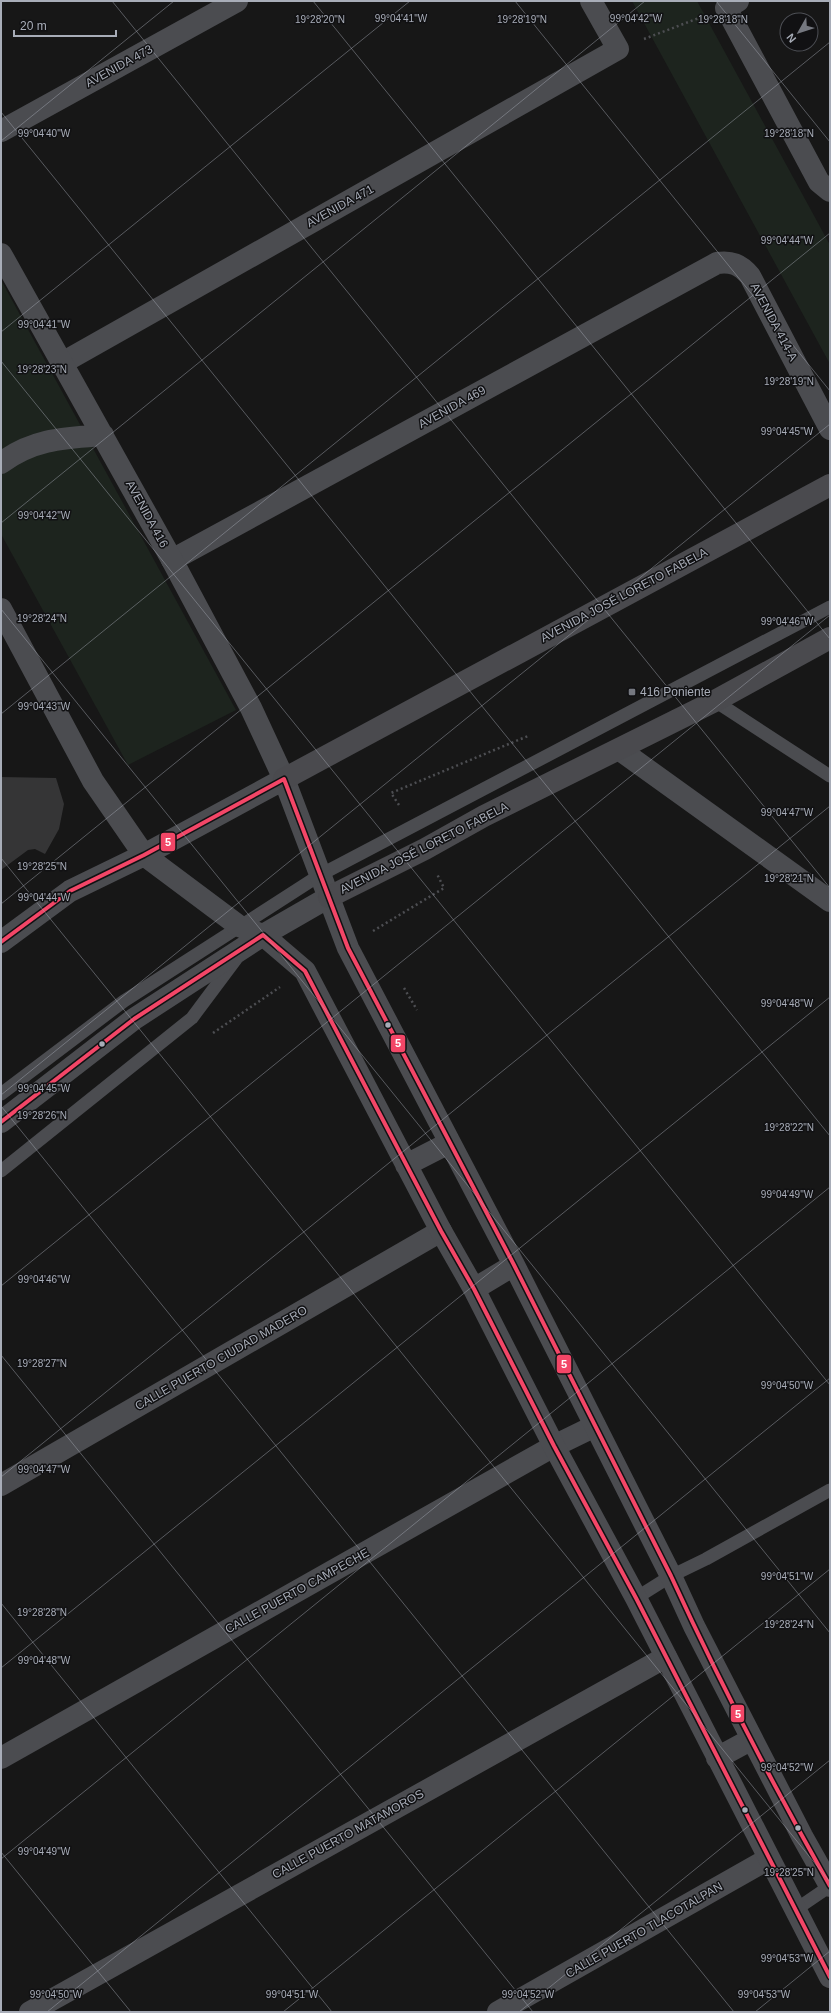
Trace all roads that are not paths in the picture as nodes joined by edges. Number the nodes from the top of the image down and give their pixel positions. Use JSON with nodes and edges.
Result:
{"nodes":[{"id":1,"x":237,"y":1,"type":"edge"},
{"id":2,"x":591,"y":1,"type":"edge"},
{"id":3,"x":732,"y":4,"type":"edge"},
{"id":4,"x":1,"y":131,"type":"edge"},
{"id":5,"x":830,"y":191,"type":"edge"},
{"id":6,"x":1,"y":254,"type":"edge"},
{"id":7,"x":734,"y":263,"type":"joint"},
{"id":8,"x":62,"y":363,"type":"junction"},
{"id":9,"x":830,"y":429,"type":"edge"},
{"id":10,"x":102,"y":435,"type":"junction"},
{"id":11,"x":1,"y":463,"type":"edge"},
{"id":12,"x":830,"y":485,"type":"edge"},
{"id":13,"x":172,"y":560,"type":"junction"},
{"id":14,"x":830,"y":607,"type":"edge"},
{"id":15,"x":1,"y":609,"type":"edge"},
{"id":16,"x":830,"y":638,"type":"edge"},
{"id":17,"x":715,"y":701,"type":"junction"},
{"id":18,"x":620,"y":750,"type":"junction"},
{"id":19,"x":830,"y":776,"type":"edge"},
{"id":20,"x":284,"y":779,"type":"junction"},
{"id":21,"x":144,"y":855,"type":"junction"},
{"id":22,"x":320,"y":875,"type":"junction"},
{"id":23,"x":329,"y":897,"type":"junction"},
{"id":24,"x":830,"y":902,"type":"edge"},
{"id":25,"x":239,"y":926,"type":"junction"},
{"id":26,"x":263,"y":935,"type":"junction"},
{"id":27,"x":1,"y":942,"type":"edge"},
{"id":28,"x":244,"y":948,"type":"junction"},
{"id":29,"x":1,"y":1094,"type":"edge"},
{"id":30,"x":1,"y":1122,"type":"edge"},
{"id":31,"x":449,"y":1143,"type":"junction"},
{"id":32,"x":406,"y":1165,"type":"junction"},
{"id":33,"x":1,"y":1171,"type":"edge"},
{"id":34,"x":441,"y":1231,"type":"junction"},
{"id":35,"x":514,"y":1265,"type":"junction"},
{"id":36,"x":474,"y":1289,"type":"junction"},
{"id":37,"x":595,"y":1426,"type":"junction"},
{"id":38,"x":554,"y":1446,"type":"junction"},
{"id":39,"x":1,"y":1485,"type":"edge"},
{"id":40,"x":830,"y":1490,"type":"edge"},
{"id":41,"x":672,"y":1576,"type":"junction"},
{"id":42,"x":636,"y":1598,"type":"junction"},
{"id":43,"x":666,"y":1657,"type":"junction"},
{"id":44,"x":752,"y":1739,"type":"junction"},
{"id":45,"x":1,"y":1758,"type":"edge"},
{"id":46,"x":717,"y":1758,"type":"junction"},
{"id":47,"x":768,"y":1859,"type":"junction"},
{"id":48,"x":830,"y":1886,"type":"edge"},
{"id":49,"x":795,"y":1910,"type":"junction"},
{"id":50,"x":829,"y":1974,"type":"edge"},
{"id":51,"x":30,"y":2012,"type":"edge"},
{"id":52,"x":498,"y":2012,"type":"edge"}],
"edges":[{"from":1,"to":4,"type":"street","name":"AVENIDA 473"},
{"from":2,"to":8,"type":"street","name":"AVENIDA 471"},
{"from":3,"to":5,"type":"street"},
{"from":6,"to":8,"type":"street","name":"AVENIDA 416"},
{"from":7,"to":9,"type":"street","name":"AVENIDA 414-A"},
{"from":7,"to":13,"type":"street","name":"AVENIDA 469"},
{"from":8,"to":10,"type":"street","name":"AVENIDA 416"},
{"from":10,"to":11,"type":"street"},
{"from":10,"to":13,"type":"street","name":"AVENIDA 416"},
{"from":12,"to":20,"type":"main road","name":"AVENIDA JOSÉ LORETO FABELA"},
{"from":13,"to":20,"type":"street","name":"AVENIDA 416"},
{"from":14,"to":22,"type":"lane"},
{"from":15,"to":21,"type":"street"},
{"from":16,"to":17,"type":"main road","name":"AVENIDA JOSÉ LORETO FABELA"},
{"from":17,"to":18,"type":"main road","name":"AVENIDA JOSÉ LORETO FABELA"},
{"from":17,"to":19,"type":"lane"},
{"from":18,"to":23,"type":"main road","name":"AVENIDA JOSÉ LORETO FABELA"},
{"from":18,"to":24,"type":"street"},
{"from":20,"to":21,"type":"street","name":"AVENIDA JOSÉ LORETO FABELA"},
{"from":20,"to":22,"type":"street","name":"AVENIDA 416"},
{"from":21,"to":25,"type":"street"},
{"from":21,"to":27,"type":"street","name":"AVENIDA JOSÉ LORETO FABELA"},
{"from":22,"to":23,"type":"street","name":"AVENIDA 416"},
{"from":22,"to":25,"type":"lane"},
{"from":23,"to":26,"type":"street","name":"AVENIDA JOSÉ LORETO FABELA"},
{"from":23,"to":31,"type":"street","name":"AVENIDA 416"},
{"from":25,"to":26,"type":"street"},
{"from":25,"to":29,"type":"lane"},
{"from":26,"to":28,"type":"street","name":"AVENIDA JOSÉ LORETO FABELA"},
{"from":26,"to":32,"type":"street"},
{"from":28,"to":30,"type":"street","name":"AVENIDA JOSÉ LORETO FABELA"},
{"from":28,"to":33,"type":"lane"},
{"from":31,"to":32,"type":"street"},
{"from":31,"to":35,"type":"street","name":"AVENIDA 416"},
{"from":32,"to":34,"type":"street"},
{"from":34,"to":36,"type":"street"},
{"from":34,"to":39,"type":"street","name":"CALLE PUERTO CIUDAD MADERO"},
{"from":35,"to":36,"type":"street"},
{"from":35,"to":37,"type":"street","name":"AVENIDA 416"},
{"from":36,"to":38,"type":"street"},
{"from":37,"to":38,"type":"street","name":"CALLE PUERTO CAMPECHE"},
{"from":37,"to":41,"type":"street","name":"AVENIDA 416"},
{"from":38,"to":42,"type":"street"},
{"from":38,"to":45,"type":"street","name":"CALLE PUERTO CAMPECHE"},
{"from":40,"to":41,"type":"lane"},
{"from":41,"to":42,"type":"lane"},
{"from":41,"to":44,"type":"street","name":"AVENIDA 416"},
{"from":42,"to":43,"type":"street"},
{"from":43,"to":46,"type":"street"},
{"from":43,"to":51,"type":"street","name":"CALLE PUERTO MATAMOROS"},
{"from":44,"to":46,"type":"street"},
{"from":44,"to":48,"type":"street","name":"AVENIDA 416"},
{"from":46,"to":47,"type":"street"},
{"from":47,"to":49,"type":"street"},
{"from":47,"to":52,"type":"street","name":"CALLE PUERTO TLACOTALPAN"},
{"from":48,"to":49,"type":"lane"},
{"from":49,"to":50,"type":"street"}]}
